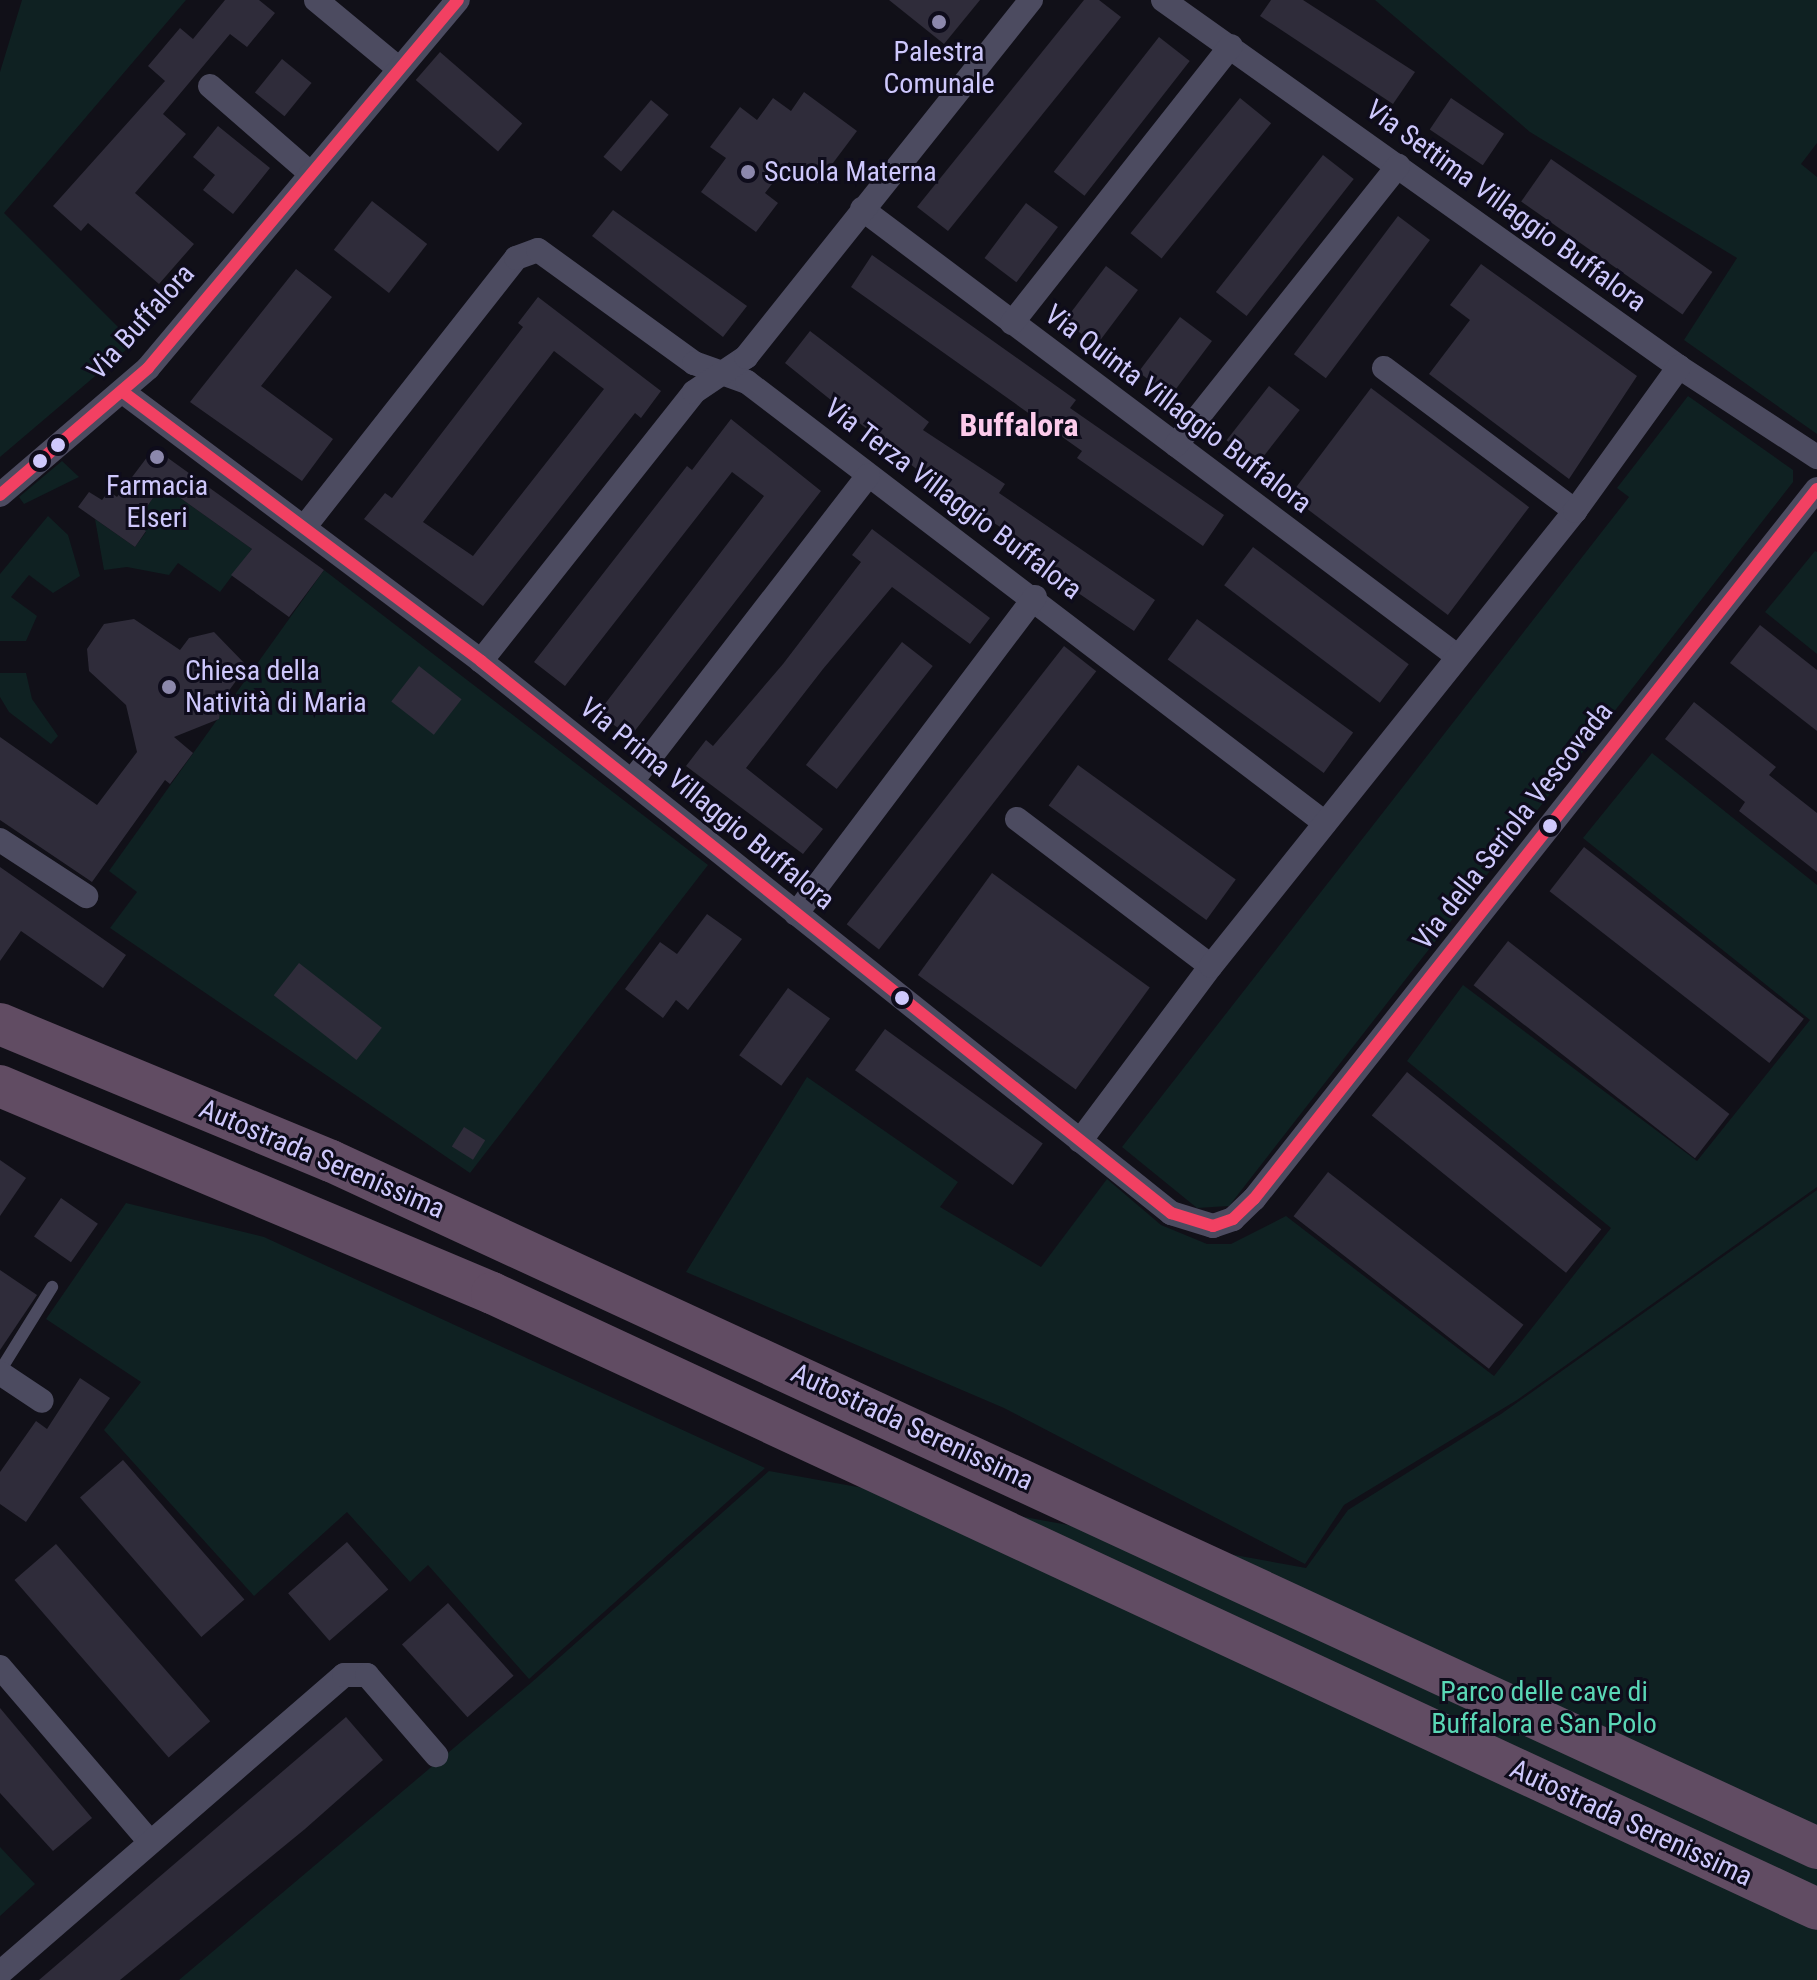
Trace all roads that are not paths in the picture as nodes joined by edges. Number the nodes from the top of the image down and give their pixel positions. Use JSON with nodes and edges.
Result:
{"nodes":[{"id":1,"x":316,"y":0,"type":"edge"},
{"id":2,"x":458,"y":0,"type":"edge"},
{"id":3,"x":1031,"y":0,"type":"edge"},
{"id":4,"x":1163,"y":0,"type":"edge"},
{"id":5,"x":1231,"y":46,"type":"junction"},
{"id":6,"x":397,"y":67,"type":"junction"},
{"id":7,"x":210,"y":86,"type":"dead end"},
{"id":8,"x":1398,"y":166,"type":"junction"},
{"id":9,"x":309,"y":172,"type":"junction"},
{"id":10,"x":862,"y":209,"type":"junction"},
{"id":11,"x":1012,"y":323,"type":"junction"},
{"id":12,"x":1679,"y":367,"type":"junction"},
{"id":13,"x":1384,"y":368,"type":"dead end"},
{"id":14,"x":721,"y":372,"type":"junction"},
{"id":15,"x":123,"y":392,"type":"junction"},
{"id":16,"x":1176,"y":445,"type":"junction"},
{"id":17,"x":1817,"y":457,"type":"edge"},
{"id":18,"x":868,"y":476,"type":"junction"},
{"id":19,"x":1817,"y":489,"type":"edge"},
{"id":20,"x":0,"y":495,"type":"edge"},
{"id":21,"x":1575,"y":511,"type":"junction"},
{"id":22,"x":306,"y":525,"type":"junction"},
{"id":23,"x":1035,"y":597,"type":"junction"},
{"id":24,"x":1457,"y":656,"type":"junction"},
{"id":25,"x":481,"y":661,"type":"junction"},
{"id":26,"x":632,"y":781,"type":"junction"},
{"id":27,"x":1017,"y":819,"type":"dead end"},
{"id":28,"x":1325,"y":823,"type":"junction"},
{"id":29,"x":0,"y":840,"type":"edge"},
{"id":30,"x":86,"y":896,"type":"dead end"},
{"id":31,"x":796,"y":914,"type":"junction"},
{"id":32,"x":1211,"y":966,"type":"junction"},
{"id":33,"x":0,"y":1024,"type":"edge"},
{"id":34,"x":0,"y":1086,"type":"edge"},
{"id":35,"x":1080,"y":1141,"type":"junction"},
{"id":36,"x":1254,"y":1199,"type":"joint"},
{"id":37,"x":52,"y":1287,"type":"dead end"},
{"id":38,"x":0,"y":1372,"type":"edge"},
{"id":39,"x":46,"y":1410,"type":"dead end"},
{"id":40,"x":0,"y":1667,"type":"edge"},
{"id":41,"x":436,"y":1755,"type":"dead end"},
{"id":42,"x":150,"y":1842,"type":"junction"},
{"id":43,"x":1817,"y":1848,"type":"edge"},
{"id":44,"x":1817,"y":1909,"type":"edge"},
{"id":45,"x":0,"y":1973,"type":"edge"}],
"edges":[{"from":1,"to":6,"type":"street"},
{"from":2,"to":6,"type":"street","name":"Via Buffalora"},
{"from":3,"to":10,"type":"street"},
{"from":4,"to":5,"type":"street","name":"Via Settima Villaggio Buffalora"},
{"from":5,"to":8,"type":"street","name":"Via Settima Villaggio Buffalora"},
{"from":5,"to":11,"type":"street"},
{"from":6,"to":9,"type":"street","name":"Via Buffalora"},
{"from":7,"to":9,"type":"street"},
{"from":8,"to":12,"type":"street","name":"Via Settima Villaggio Buffalora"},
{"from":8,"to":16,"type":"street"},
{"from":9,"to":15,"type":"street","name":"Via Buffalora"},
{"from":10,"to":11,"type":"street","name":"Via Quinta Villaggio Buffalora"},
{"from":10,"to":14,"type":"street"},
{"from":11,"to":16,"type":"street","name":"Via Quinta Villaggio Buffalora"},
{"from":12,"to":17,"type":"street","name":"Via Settima Villaggio Buffalora"},
{"from":12,"to":21,"type":"street"},
{"from":13,"to":21,"type":"street"},
{"from":14,"to":18,"type":"street","name":"Via Terza Villaggio Buffalora"},
{"from":14,"to":22,"type":"street","name":"Via Terza Villaggio Buffalora"},
{"from":14,"to":25,"type":"street"},
{"from":15,"to":20,"type":"street","name":"Via Buffalora"},
{"from":15,"to":22,"type":"street","name":"Via Prima Villaggio Buffalora"},
{"from":16,"to":24,"type":"street","name":"Via Quinta Villaggio Buffalora"},
{"from":18,"to":23,"type":"street","name":"Via Terza Villaggio Buffalora"},
{"from":18,"to":26,"type":"street"},
{"from":19,"to":36,"type":"street","name":"Via della Seriola Vescovada"},
{"from":21,"to":24,"type":"street"},
{"from":22,"to":25,"type":"street","name":"Via Prima Villaggio Buffalora"},
{"from":23,"to":28,"type":"street","name":"Via Terza Villaggio Buffalora"},
{"from":23,"to":31,"type":"street"},
{"from":24,"to":28,"type":"street"},
{"from":25,"to":26,"type":"street","name":"Via Prima Villaggio Buffalora"},
{"from":26,"to":31,"type":"street","name":"Via Prima Villaggio Buffalora"},
{"from":27,"to":32,"type":"street"},
{"from":28,"to":32,"type":"street"},
{"from":29,"to":30,"type":"street"},
{"from":31,"to":35,"type":"street","name":"Via Prima Villaggio Buffalora"},
{"from":32,"to":35,"type":"street"},
{"from":33,"to":43,"type":"highway","name":"Autostrada Serenissima"},
{"from":34,"to":44,"type":"highway","name":"Autostrada Serenissima"},
{"from":35,"to":36,"type":"street","name":"Via Prima Villaggio Buffalora"},
{"from":37,"to":38,"type":"lane"},
{"from":38,"to":39,"type":"street"},
{"from":40,"to":42,"type":"street"},
{"from":41,"to":42,"type":"street"},
{"from":42,"to":45,"type":"street"}]}
